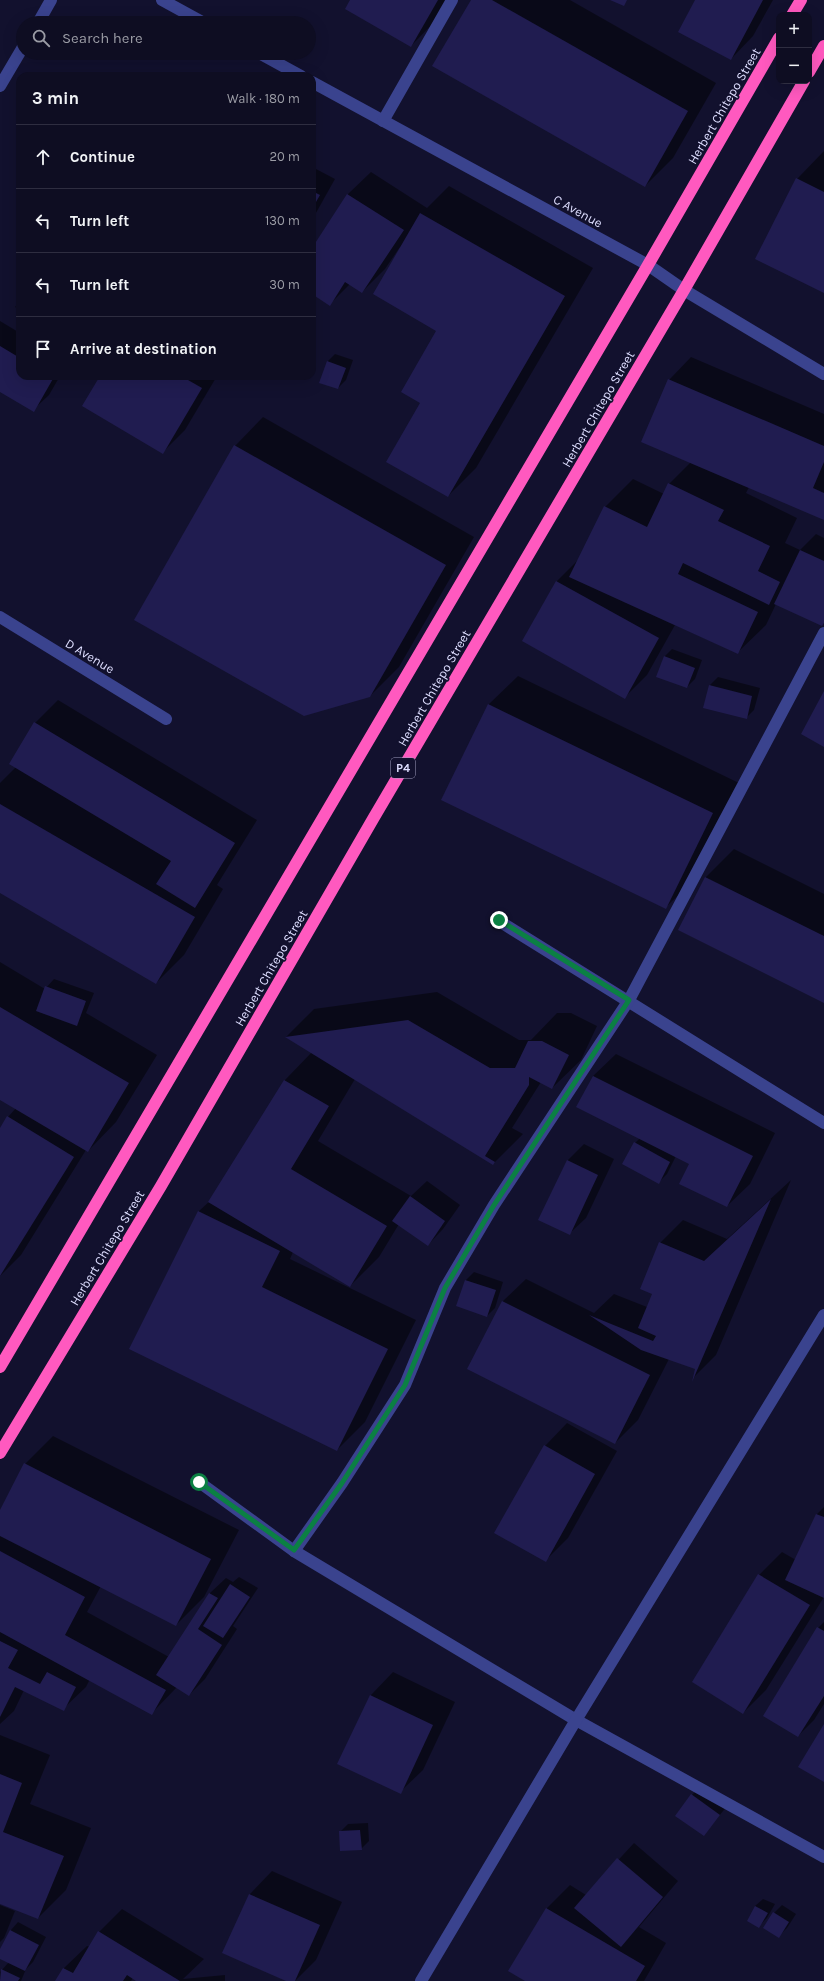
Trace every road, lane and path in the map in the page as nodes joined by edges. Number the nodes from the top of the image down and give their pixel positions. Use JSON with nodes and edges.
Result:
{"nodes":[{"id":1,"x":51,"y":0,"type":"edge"},
{"id":2,"x":162,"y":0,"type":"edge"},
{"id":3,"x":452,"y":0,"type":"edge"},
{"id":4,"x":801,"y":0,"type":"edge"},
{"id":5,"x":794,"y":12,"type":"edge"},
{"id":6,"x":42,"y":16,"type":"edge"},
{"id":7,"x":191,"y":16,"type":"edge"},
{"id":8,"x":776,"y":43,"type":"edge"},
{"id":9,"x":824,"y":46,"type":"edge"},
{"id":10,"x":16,"y":59,"type":"edge"},
{"id":11,"x":272,"y":60,"type":"edge"},
{"id":12,"x":812,"y":67,"type":"edge"},
{"id":13,"x":294,"y":72,"type":"edge"},
{"id":14,"x":316,"y":84,"type":"edge"},
{"id":15,"x":802,"y":84,"type":"edge"},
{"id":16,"x":0,"y":86,"type":"edge"},
{"id":17,"x":383,"y":121,"type":"junction"},
{"id":18,"x":648,"y":265,"type":"junction"},
{"id":19,"x":684,"y":290,"type":"junction"},
{"id":20,"x":824,"y":374,"type":"edge"},
{"id":21,"x":0,"y":618,"type":"edge"},
{"id":22,"x":824,"y":633,"type":"edge"},
{"id":23,"x":166,"y":719,"type":"dead end"},
{"id":24,"x":499,"y":920,"type":"dead end"},
{"id":25,"x":629,"y":1000,"type":"junction"},
{"id":26,"x":824,"y":1123,"type":"edge"},
{"id":27,"x":824,"y":1315,"type":"edge"},
{"id":28,"x":0,"y":1367,"type":"edge"},
{"id":29,"x":0,"y":1453,"type":"edge"},
{"id":30,"x":199,"y":1482,"type":"dead end"},
{"id":31,"x":294,"y":1550,"type":"junction"},
{"id":32,"x":576,"y":1720,"type":"junction"},
{"id":33,"x":824,"y":1857,"type":"edge"},
{"id":34,"x":421,"y":1981,"type":"edge"}],
"edges":[{"from":1,"to":6,"type":"street"},
{"from":2,"to":7,"type":"street"},
{"from":3,"to":17,"type":"street"},
{"from":4,"to":5,"type":"highway"},
{"from":8,"to":18,"type":"highway","name":"Herbert Chitepo Street"},
{"from":9,"to":12,"type":"highway"},
{"from":10,"to":16,"type":"street"},
{"from":11,"to":13,"type":"street"},
{"from":14,"to":17,"type":"street","name":"C Avenue"},
{"from":15,"to":19,"type":"highway","name":"Herbert Chitepo Street","number":"P4"},
{"from":17,"to":18,"type":"street","name":"C Avenue"},
{"from":18,"to":19,"type":"street","name":"C Avenue"},
{"from":18,"to":28,"type":"highway","name":"Herbert Chitepo Street"},
{"from":19,"to":20,"type":"street","name":"C Avenue"},
{"from":19,"to":29,"type":"highway","name":"Herbert Chitepo Street","number":"P4"},
{"from":21,"to":23,"type":"street","name":"D Avenue"},
{"from":22,"to":25,"type":"street"},
{"from":24,"to":25,"type":"street"},
{"from":25,"to":26,"type":"street"},
{"from":25,"to":31,"type":"street"},
{"from":27,"to":32,"type":"street"},
{"from":30,"to":31,"type":"street"},
{"from":31,"to":32,"type":"street"},
{"from":32,"to":33,"type":"street"},
{"from":32,"to":34,"type":"street"}]}
